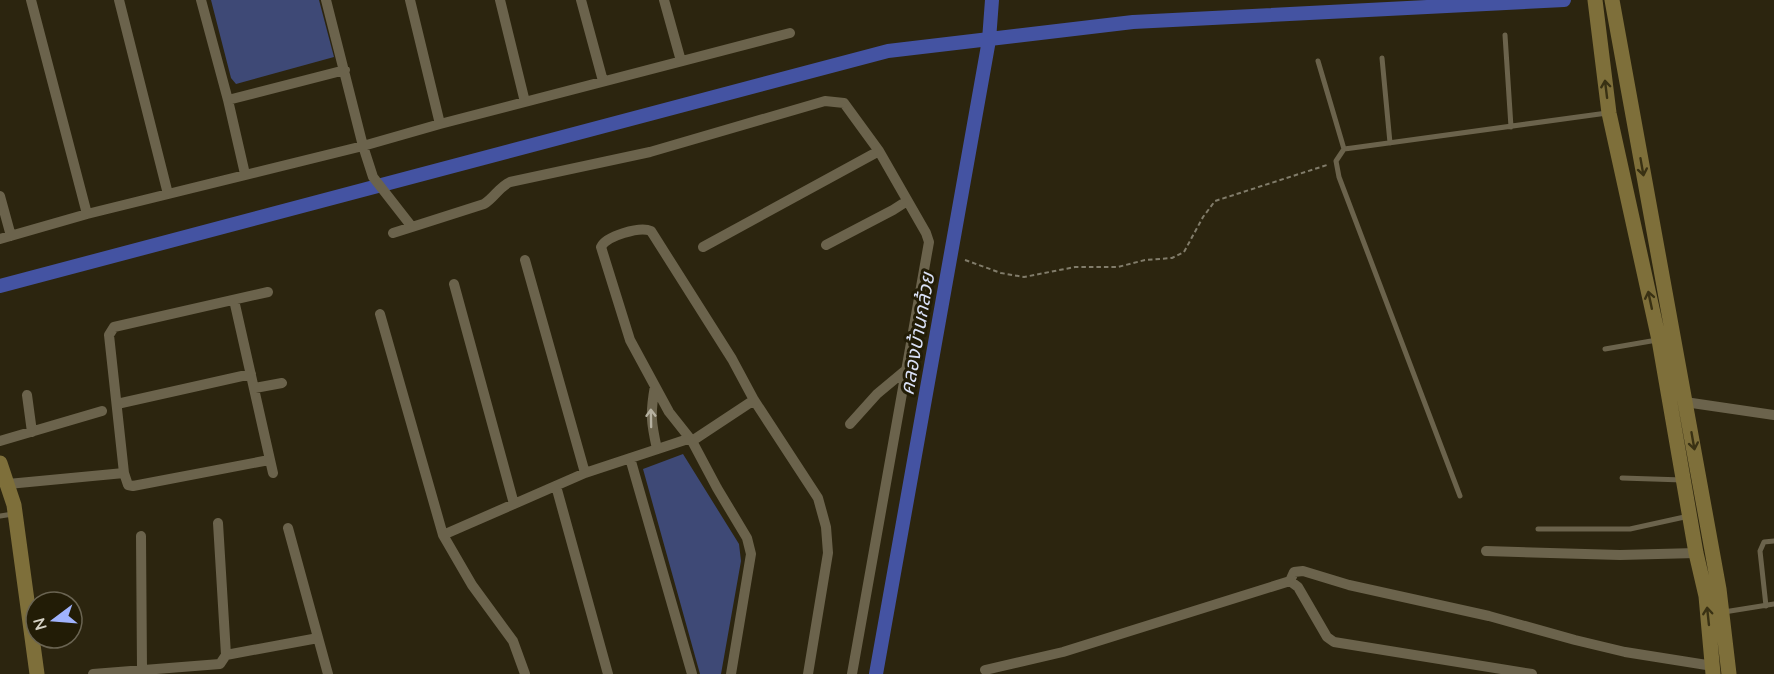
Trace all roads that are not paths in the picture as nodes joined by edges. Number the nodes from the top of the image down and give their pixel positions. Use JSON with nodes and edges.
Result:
{"nodes":[{"id":1,"x":31,"y":0,"type":"edge"},
{"id":2,"x":119,"y":0,"type":"edge"},
{"id":3,"x":201,"y":0,"type":"edge"},
{"id":4,"x":326,"y":0,"type":"edge"},
{"id":5,"x":410,"y":0,"type":"edge"},
{"id":6,"x":500,"y":0,"type":"edge"},
{"id":7,"x":581,"y":0,"type":"edge"},
{"id":8,"x":664,"y":0,"type":"edge"},
{"id":9,"x":1595,"y":0,"type":"edge"},
{"id":10,"x":1612,"y":0,"type":"edge"},
{"id":11,"x":790,"y":33,"type":"dead end"},
{"id":12,"x":1505,"y":35,"type":"dead end"},
{"id":13,"x":1382,"y":58,"type":"dead end"},
{"id":14,"x":681,"y":61,"type":"junction"},
{"id":15,"x":1318,"y":61,"type":"dead end"},
{"id":16,"x":345,"y":70,"type":"junction"},
{"id":17,"x":603,"y":81,"type":"junction"},
{"id":18,"x":228,"y":100,"type":"junction"},
{"id":19,"x":525,"y":102,"type":"junction"},
{"id":20,"x":1609,"y":113,"type":"junction"},
{"id":21,"x":440,"y":124,"type":"junction"},
{"id":22,"x":1511,"y":127,"type":"junction"},
{"id":23,"x":1390,"y":143,"type":"junction"},
{"id":24,"x":363,"y":146,"type":"junction"},
{"id":25,"x":1344,"y":149,"type":"junction"},
{"id":26,"x":879,"y":152,"type":"junction"},
{"id":27,"x":244,"y":174,"type":"junction"},
{"id":28,"x":168,"y":194,"type":"junction"},
{"id":29,"x":0,"y":196,"type":"edge"},
{"id":30,"x":907,"y":201,"type":"junction"},
{"id":31,"x":87,"y":213,"type":"junction"},
{"id":32,"x":412,"y":227,"type":"junction"},
{"id":33,"x":393,"y":233,"type":"dead end"},
{"id":34,"x":5,"y":237,"type":"edge"},
{"id":35,"x":826,"y":245,"type":"dead end"},
{"id":36,"x":703,"y":247,"type":"dead end"},
{"id":37,"x":525,"y":260,"type":"dead end"},
{"id":38,"x":454,"y":284,"type":"dead end"},
{"id":39,"x":268,"y":292,"type":"dead end"},
{"id":40,"x":234,"y":300,"type":"junction"},
{"id":41,"x":380,"y":314,"type":"dead end"},
{"id":42,"x":1659,"y":340,"type":"junction"},
{"id":43,"x":1605,"y":349,"type":"dead end"},
{"id":44,"x":907,"y":369,"type":"junction"},
{"id":45,"x":251,"y":374,"type":"junction"},
{"id":46,"x":282,"y":383,"type":"dead end"},
{"id":47,"x":655,"y":386,"type":"junction"},
{"id":48,"x":255,"y":388,"type":"junction"},
{"id":49,"x":27,"y":395,"type":"dead end"},
{"id":50,"x":754,"y":400,"type":"junction"},
{"id":51,"x":1677,"y":402,"type":"junction"},
{"id":52,"x":117,"y":404,"type":"junction"},
{"id":53,"x":102,"y":411,"type":"dead end"},
{"id":54,"x":1774,"y":415,"type":"edge"},
{"id":55,"x":850,"y":424,"type":"dead end"},
{"id":56,"x":32,"y":432,"type":"junction"},
{"id":57,"x":690,"y":440,"type":"junction"},
{"id":58,"x":0,"y":441,"type":"edge"},
{"id":59,"x":657,"y":450,"type":"junction"},
{"id":60,"x":630,"y":458,"type":"junction"},
{"id":61,"x":269,"y":460,"type":"junction"},
{"id":62,"x":0,"y":463,"type":"edge"},
{"id":63,"x":124,"y":473,"type":"junction"},
{"id":64,"x":585,"y":473,"type":"junction"},
{"id":65,"x":273,"y":474,"type":"dead end"},
{"id":66,"x":1623,"y":478,"type":"dead end"},
{"id":67,"x":1684,"y":480,"type":"junction"},
{"id":68,"x":8,"y":483,"type":"junction"},
{"id":69,"x":556,"y":486,"type":"junction"},
{"id":70,"x":1460,"y":496,"type":"dead end"},
{"id":71,"x":514,"y":504,"type":"junction"},
{"id":72,"x":7,"y":515,"type":"edge"},
{"id":73,"x":1690,"y":516,"type":"junction"},
{"id":74,"x":218,"y":523,"type":"dead end"},
{"id":75,"x":288,"y":528,"type":"dead end"},
{"id":76,"x":1538,"y":529,"type":"dead end"},
{"id":77,"x":442,"y":535,"type":"junction"},
{"id":78,"x":141,"y":536,"type":"dead end"},
{"id":79,"x":1774,"y":541,"type":"edge"},
{"id":80,"x":1486,"y":550,"type":"dead end"},
{"id":81,"x":1696,"y":554,"type":"junction"},
{"id":82,"x":1290,"y":581,"type":"junction"},
{"id":83,"x":1774,"y":604,"type":"edge"},
{"id":84,"x":1766,"y":606,"type":"junction"},
{"id":85,"x":1722,"y":612,"type":"junction"},
{"id":86,"x":318,"y":638,"type":"junction"},
{"id":87,"x":222,"y":664,"type":"edge"},
{"id":88,"x":142,"y":670,"type":"junction"},
{"id":89,"x":985,"y":670,"type":"dead end"},
{"id":90,"x":1713,"y":670,"type":"edge"},
{"id":91,"x":37,"y":674,"type":"edge"},
{"id":92,"x":93,"y":674,"type":"edge"},
{"id":93,"x":328,"y":674,"type":"edge"},
{"id":94,"x":525,"y":674,"type":"edge"},
{"id":95,"x":608,"y":674,"type":"edge"},
{"id":96,"x":692,"y":674,"type":"edge"},
{"id":97,"x":731,"y":674,"type":"edge"},
{"id":98,"x":808,"y":674,"type":"edge"},
{"id":99,"x":852,"y":674,"type":"edge"},
{"id":100,"x":1532,"y":674,"type":"edge"},
{"id":101,"x":1730,"y":674,"type":"edge"}],
"edges":[{"from":1,"to":31,"type":"street"},
{"from":2,"to":28,"type":"street"},
{"from":3,"to":18,"type":"street"},
{"from":4,"to":16,"type":"street"},
{"from":5,"to":21,"type":"street"},
{"from":6,"to":19,"type":"street"},
{"from":7,"to":17,"type":"street"},
{"from":8,"to":14,"type":"street"},
{"from":20,"to":9,"type":"street","one_way":true},
{"from":10,"to":51,"type":"street","one_way":true},
{"from":11,"to":14,"type":"street"},
{"from":12,"to":22,"type":"lane"},
{"from":13,"to":23,"type":"lane"},
{"from":14,"to":17,"type":"street"},
{"from":15,"to":25,"type":"lane"},
{"from":16,"to":18,"type":"street"},
{"from":16,"to":24,"type":"street"},
{"from":17,"to":19,"type":"street"},
{"from":18,"to":27,"type":"street"},
{"from":19,"to":21,"type":"street"},
{"from":20,"to":22,"type":"lane"},
{"from":42,"to":20,"type":"street","one_way":true},
{"from":21,"to":24,"type":"street"},
{"from":22,"to":23,"type":"lane"},
{"from":23,"to":25,"type":"lane"},
{"from":24,"to":27,"type":"street"},
{"from":24,"to":32,"type":"street"},
{"from":25,"to":70,"type":"lane"},
{"from":26,"to":30,"type":"street"},
{"from":26,"to":32,"type":"street"},
{"from":26,"to":36,"type":"street"},
{"from":27,"to":28,"type":"street"},
{"from":28,"to":31,"type":"street"},
{"from":29,"to":34,"type":"street"},
{"from":30,"to":35,"type":"street"},
{"from":30,"to":44,"type":"street"},
{"from":31,"to":34,"type":"street"},
{"from":32,"to":33,"type":"street"},
{"from":37,"to":64,"type":"street"},
{"from":38,"to":71,"type":"street"},
{"from":39,"to":40,"type":"street"},
{"from":40,"to":45,"type":"street"},
{"from":40,"to":52,"type":"street"},
{"from":41,"to":77,"type":"street"},
{"from":42,"to":43,"type":"lane"},
{"from":42,"to":51,"type":"street"},
{"from":44,"to":55,"type":"street"},
{"from":44,"to":99,"type":"street"},
{"from":45,"to":48,"type":"street"},
{"from":45,"to":52,"type":"street"},
{"from":46,"to":48,"type":"street"},
{"from":47,"to":50,"type":"street"},
{"from":47,"to":57,"type":"street"},
{"from":59,"to":47,"type":"street","one_way":true},
{"from":48,"to":61,"type":"street"},
{"from":49,"to":56,"type":"street"},
{"from":50,"to":57,"type":"street"},
{"from":50,"to":98,"type":"street"},
{"from":51,"to":54,"type":"street"},
{"from":51,"to":67,"type":"street"},
{"from":51,"to":85,"type":"street","one_way":true},
{"from":52,"to":63,"type":"street"},
{"from":53,"to":56,"type":"street"},
{"from":56,"to":58,"type":"street"},
{"from":57,"to":59,"type":"street"},
{"from":57,"to":97,"type":"street"},
{"from":59,"to":60,"type":"street"},
{"from":60,"to":64,"type":"street"},
{"from":60,"to":96,"type":"street"},
{"from":61,"to":63,"type":"street"},
{"from":61,"to":65,"type":"street"},
{"from":62,"to":68,"type":"street"},
{"from":63,"to":68,"type":"street"},
{"from":64,"to":69,"type":"street"},
{"from":66,"to":67,"type":"lane"},
{"from":67,"to":73,"type":"street"},
{"from":68,"to":72,"type":"street"},
{"from":69,"to":71,"type":"street"},
{"from":69,"to":95,"type":"street"},
{"from":71,"to":77,"type":"street"},
{"from":72,"to":91,"type":"street"},
{"from":73,"to":76,"type":"lane"},
{"from":73,"to":81,"type":"street"},
{"from":74,"to":87,"type":"street"},
{"from":75,"to":86,"type":"street"},
{"from":77,"to":94,"type":"street"},
{"from":78,"to":88,"type":"street"},
{"from":79,"to":84,"type":"lane"},
{"from":80,"to":81,"type":"street"},
{"from":90,"to":81,"type":"street","one_way":true},
{"from":82,"to":89,"type":"street"},
{"from":82,"to":90,"type":"street"},
{"from":82,"to":100,"type":"street"},
{"from":83,"to":84,"type":"lane"},
{"from":84,"to":85,"type":"lane"},
{"from":85,"to":101,"type":"street"},
{"from":86,"to":87,"type":"street"},
{"from":86,"to":93,"type":"street"},
{"from":87,"to":88,"type":"street"},
{"from":88,"to":92,"type":"street"}]}
